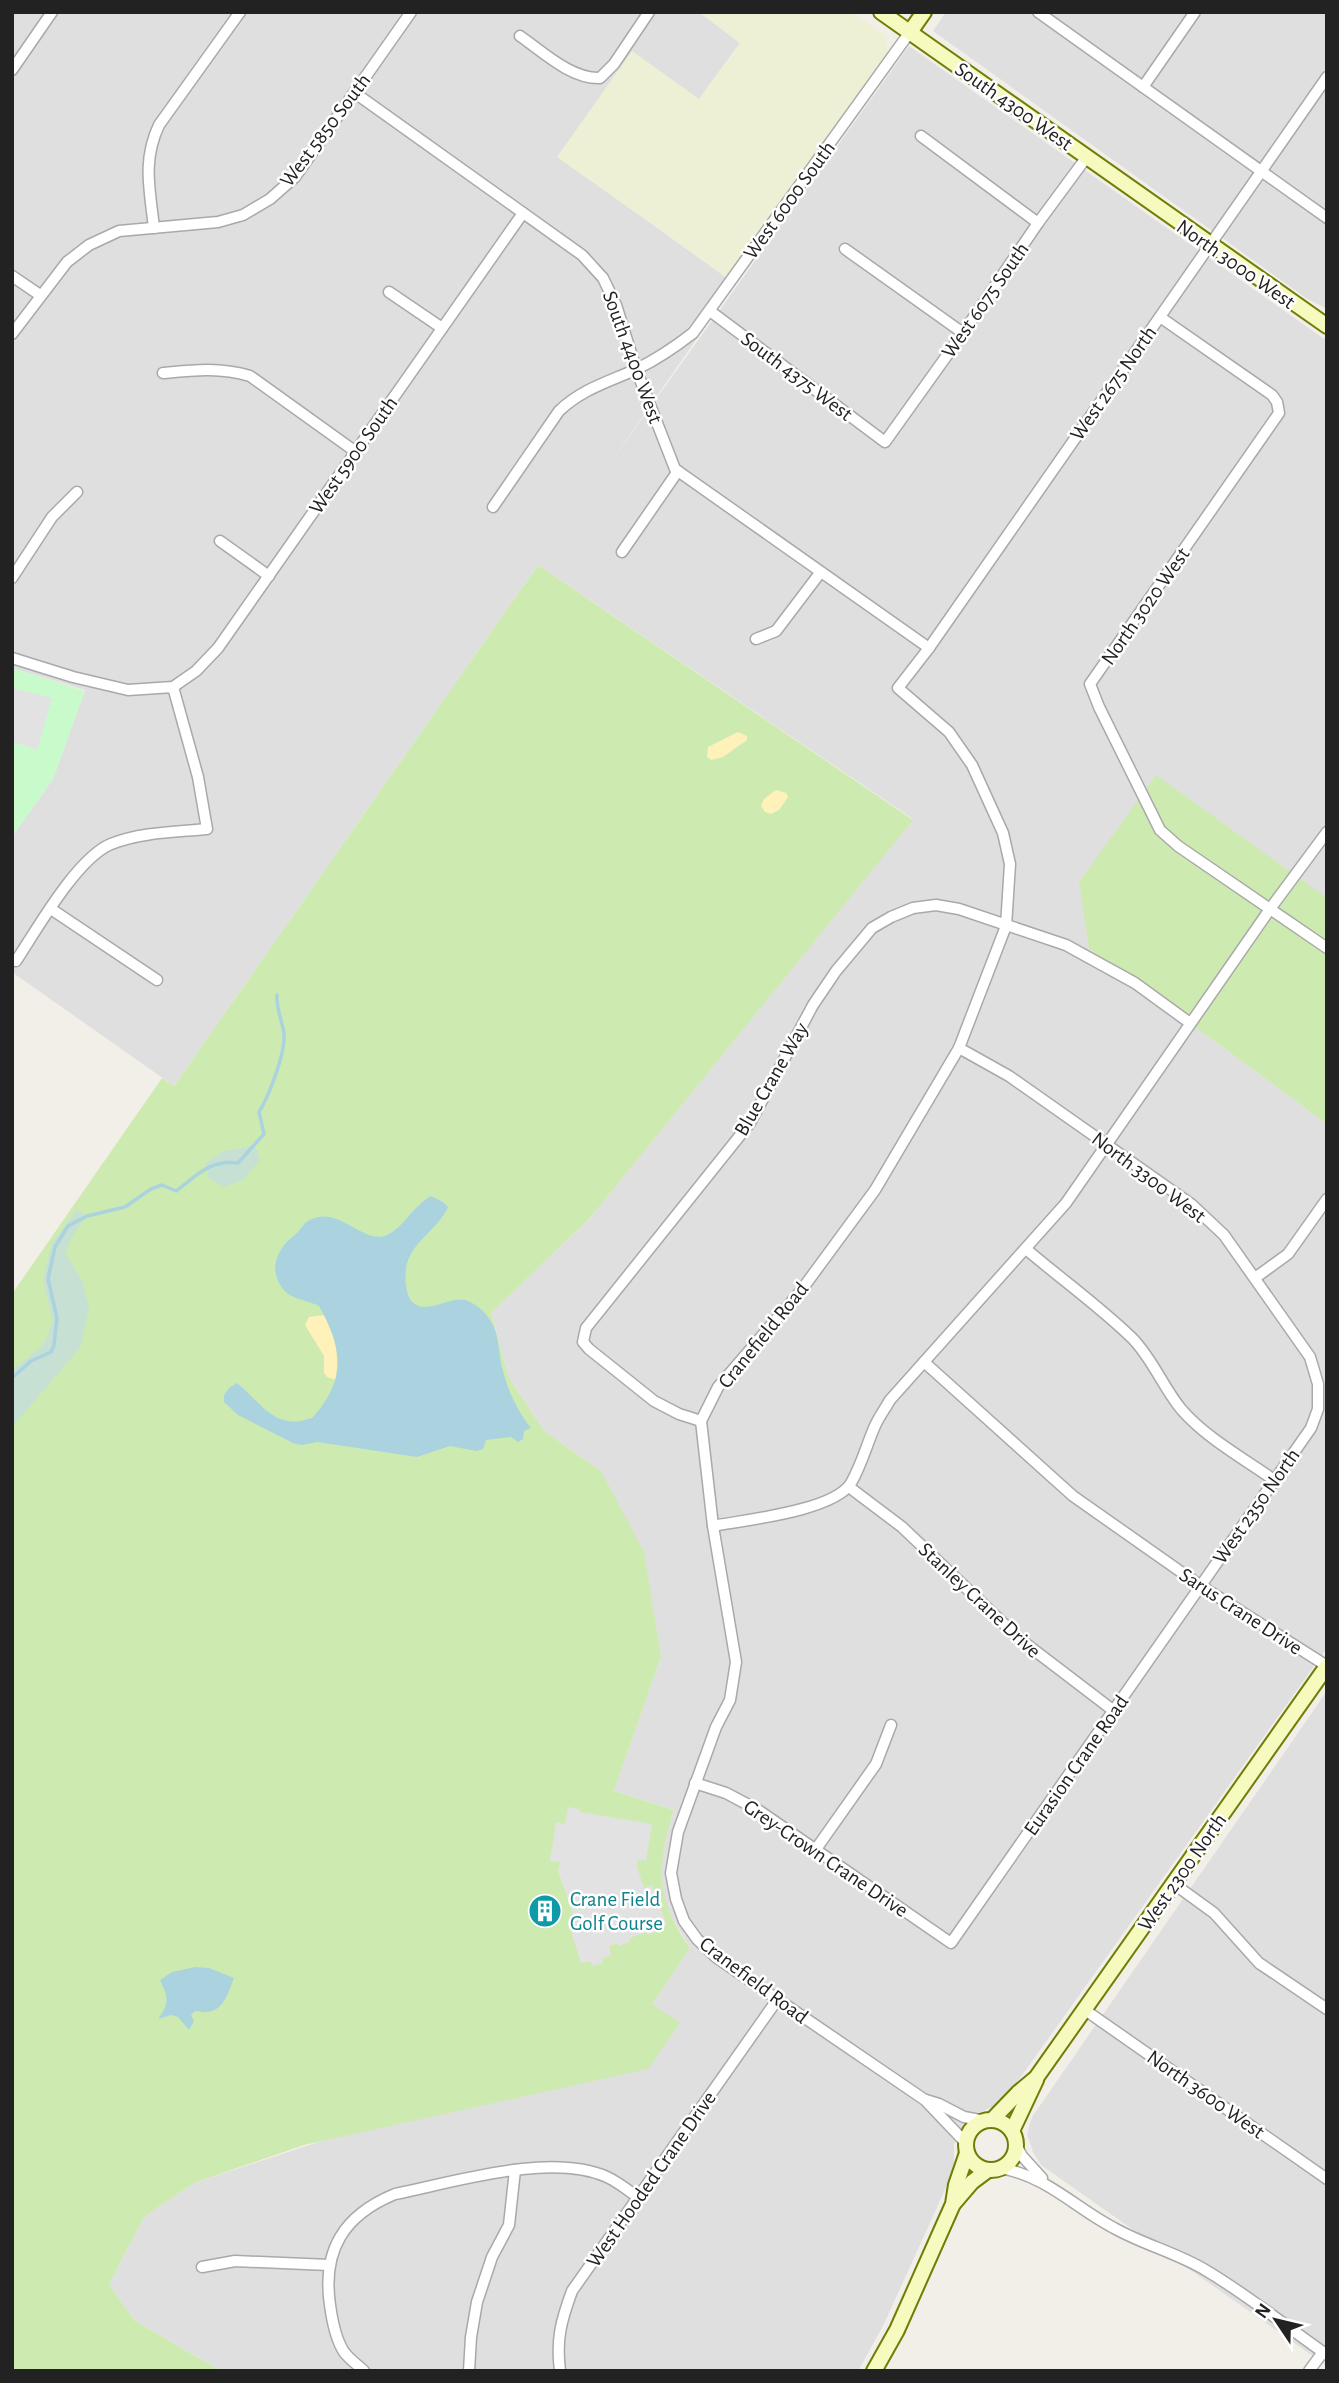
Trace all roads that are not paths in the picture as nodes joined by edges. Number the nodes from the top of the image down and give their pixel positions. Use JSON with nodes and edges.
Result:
{"nodes":[{"id":1,"x":52,"y":12,"type":"edge"},
{"id":2,"x":240,"y":12,"type":"edge"},
{"id":3,"x":411,"y":12,"type":"edge"},
{"id":4,"x":649,"y":12,"type":"edge"},
{"id":5,"x":881,"y":12,"type":"edge"},
{"id":6,"x":924,"y":12,"type":"edge"},
{"id":7,"x":1038,"y":12,"type":"edge"},
{"id":8,"x":1195,"y":12,"type":"edge"},
{"id":9,"x":910,"y":32,"type":"junction"},
{"id":10,"x":520,"y":36,"type":"dead end"},
{"id":11,"x":12,"y":70,"type":"edge"},
{"id":12,"x":1327,"y":77,"type":"edge"},
{"id":13,"x":1143,"y":87,"type":"junction"},
{"id":14,"x":355,"y":93,"type":"junction"},
{"id":15,"x":921,"y":136,"type":"dead end"},
{"id":16,"x":1086,"y":158,"type":"junction"},
{"id":17,"x":1261,"y":171,"type":"junction"},
{"id":18,"x":1147,"y":200,"type":"joint"},
{"id":19,"x":523,"y":213,"type":"junction"},
{"id":20,"x":1327,"y":218,"type":"edge"},
{"id":21,"x":1038,"y":223,"type":"junction"},
{"id":22,"x":153,"y":228,"type":"junction"},
{"id":23,"x":1210,"y":244,"type":"junction"},
{"id":24,"x":845,"y":248,"type":"dead end"},
{"id":25,"x":12,"y":276,"type":"edge"},
{"id":26,"x":389,"y":292,"type":"dead end"},
{"id":27,"x":40,"y":295,"type":"junction"},
{"id":28,"x":710,"y":311,"type":"junction"},
{"id":29,"x":1160,"y":317,"type":"junction"},
{"id":30,"x":1327,"y":326,"type":"edge"},
{"id":31,"x":442,"y":328,"type":"junction"},
{"id":32,"x":963,"y":333,"type":"junction"},
{"id":33,"x":12,"y":334,"type":"edge"},
{"id":34,"x":636,"y":369,"type":"junction"},
{"id":35,"x":163,"y":373,"type":"dead end"},
{"id":36,"x":885,"y":442,"type":"joint"},
{"id":37,"x":356,"y":452,"type":"junction"},
{"id":38,"x":678,"y":471,"type":"junction"},
{"id":39,"x":77,"y":492,"type":"dead end"},
{"id":40,"x":493,"y":507,"type":"dead end"},
{"id":41,"x":220,"y":541,"type":"dead end"},
{"id":42,"x":622,"y":552,"type":"dead end"},
{"id":43,"x":820,"y":573,"type":"junction"},
{"id":44,"x":269,"y":576,"type":"junction"},
{"id":45,"x":12,"y":578,"type":"edge"},
{"id":46,"x":756,"y":639,"type":"dead end"},
{"id":47,"x":929,"y":648,"type":"junction"},
{"id":48,"x":12,"y":658,"type":"edge"},
{"id":49,"x":173,"y":687,"type":"junction"},
{"id":50,"x":898,"y":688,"type":"joint"},
{"id":51,"x":1327,"y":832,"type":"edge"},
{"id":52,"x":51,"y":909,"type":"junction"},
{"id":53,"x":1270,"y":909,"type":"junction"},
{"id":54,"x":1006,"y":926,"type":"junction"},
{"id":55,"x":1327,"y":948,"type":"edge"},
{"id":56,"x":16,"y":961,"type":"dead end"},
{"id":57,"x":157,"y":980,"type":"dead end"},
{"id":58,"x":1191,"y":1023,"type":"junction"},
{"id":59,"x":959,"y":1048,"type":"junction"},
{"id":60,"x":1106,"y":1144,"type":"junction"},
{"id":61,"x":1327,"y":1199,"type":"edge"},
{"id":62,"x":1026,"y":1249,"type":"junction"},
{"id":63,"x":1255,"y":1278,"type":"junction"},
{"id":64,"x":924,"y":1362,"type":"junction"},
{"id":65,"x":1318,"y":1384,"type":"joint"},
{"id":66,"x":701,"y":1421,"type":"junction"},
{"id":67,"x":1274,"y":1480,"type":"junction"},
{"id":68,"x":849,"y":1487,"type":"junction"},
{"id":69,"x":713,"y":1526,"type":"junction"},
{"id":70,"x":1200,"y":1586,"type":"junction"},
{"id":71,"x":1327,"y":1666,"type":"edge"},
{"id":72,"x":1114,"y":1711,"type":"junction"},
{"id":73,"x":891,"y":1725,"type":"dead end"},
{"id":74,"x":695,"y":1783,"type":"junction"},
{"id":75,"x":816,"y":1849,"type":"junction"},
{"id":76,"x":1174,"y":1884,"type":"junction"},
{"id":77,"x":951,"y":1943,"type":"joint"},
{"id":78,"x":777,"y":2000,"type":"junction"},
{"id":79,"x":1327,"y":2009,"type":"edge"},
{"id":80,"x":1086,"y":2010,"type":"junction"},
{"id":81,"x":1036,"y":2078,"type":"junction"},
{"id":82,"x":925,"y":2100,"type":"junction"},
{"id":83,"x":988,"y":2120,"type":"junction"},
{"id":84,"x":1014,"y":2138,"type":"junction"},
{"id":85,"x":967,"y":2148,"type":"junction"},
{"id":86,"x":994,"y":2169,"type":"junction"},
{"id":87,"x":515,"y":2170,"type":"junction"},
{"id":88,"x":1327,"y":2179,"type":"edge"},
{"id":89,"x":1045,"y":2182,"type":"junction"},
{"id":90,"x":639,"y":2198,"type":"junction"},
{"id":91,"x":953,"y":2204,"type":"junction"},
{"id":92,"x":329,"y":2265,"type":"junction"},
{"id":93,"x":202,"y":2267,"type":"dead end"},
{"id":94,"x":1325,"y":2353,"type":"edge"},
{"id":95,"x":364,"y":2371,"type":"edge"},
{"id":96,"x":469,"y":2371,"type":"edge"},
{"id":97,"x":560,"y":2371,"type":"edge"},
{"id":98,"x":874,"y":2371,"type":"edge"},
{"id":99,"x":1309,"y":2371,"type":"edge"}],
"edges":[{"from":1,"to":11,"type":"street"},
{"from":2,"to":22,"type":"street"},
{"from":3,"to":14,"type":"street","name":"West 5850 South"},
{"from":4,"to":10,"type":"street"},
{"from":5,"to":9,"type":"street","name":"South 4300 West"},
{"from":6,"to":9,"type":"street","name":"West 6000 South"},
{"from":7,"to":13,"type":"street"},
{"from":8,"to":13,"type":"street"},
{"from":9,"to":16,"type":"street","name":"South 4300 West"},
{"from":9,"to":28,"type":"street","name":"West 6000 South"},
{"from":12,"to":17,"type":"street","name":"West 2675 North"},
{"from":13,"to":17,"type":"street"},
{"from":14,"to":19,"type":"street","name":"South 4400 West"},
{"from":14,"to":22,"type":"street","name":"West 5850 South"},
{"from":15,"to":21,"type":"street"},
{"from":16,"to":18,"type":"street","name":"South 4300 West"},
{"from":16,"to":21,"type":"street","name":"West 6075 South"},
{"from":17,"to":20,"type":"street"},
{"from":17,"to":23,"type":"street","name":"West 2675 North"},
{"from":18,"to":23,"type":"street","name":"North 3000 West"},
{"from":19,"to":31,"type":"street","name":"West 5900 South"},
{"from":19,"to":34,"type":"street","name":"South 4400 West"},
{"from":21,"to":32,"type":"street","name":"West 6075 South"},
{"from":22,"to":27,"type":"street","name":"West 5850 South"},
{"from":23,"to":29,"type":"street","name":"West 2675 North"},
{"from":23,"to":30,"type":"street","name":"North 3000 West"},
{"from":24,"to":32,"type":"street"},
{"from":25,"to":27,"type":"street"},
{"from":26,"to":31,"type":"street"},
{"from":27,"to":33,"type":"street","name":"West 5850 South"},
{"from":28,"to":34,"type":"street","name":"West 6000 South"},
{"from":28,"to":36,"type":"street","name":"South 4375 West"},
{"from":29,"to":47,"type":"street","name":"West 2675 North"},
{"from":29,"to":53,"type":"street","name":"North 3020 West"},
{"from":31,"to":37,"type":"street","name":"West 5900 South"},
{"from":32,"to":36,"type":"street","name":"West 6075 South"},
{"from":34,"to":38,"type":"street","name":"South 4400 West"},
{"from":34,"to":40,"type":"street","name":"West 6000 South"},
{"from":35,"to":37,"type":"street"},
{"from":37,"to":44,"type":"street","name":"West 5900 South"},
{"from":38,"to":42,"type":"street"},
{"from":38,"to":43,"type":"street","name":"South 4400 West"},
{"from":39,"to":45,"type":"street"},
{"from":41,"to":44,"type":"street"},
{"from":43,"to":46,"type":"street"},
{"from":43,"to":47,"type":"street","name":"South 4400 West"},
{"from":44,"to":49,"type":"street","name":"West 5900 South"},
{"from":47,"to":50,"type":"street","name":"West 2675 North"},
{"from":48,"to":49,"type":"street"},
{"from":49,"to":52,"type":"street"},
{"from":50,"to":54,"type":"street","name":"Cranefield Road"},
{"from":51,"to":53,"type":"street"},
{"from":52,"to":56,"type":"street"},
{"from":52,"to":57,"type":"street"},
{"from":53,"to":55,"type":"street"},
{"from":53,"to":58,"type":"street"},
{"from":54,"to":58,"type":"street","name":"Blue Crane Way"},
{"from":54,"to":59,"type":"street","name":"Cranefield Road"},
{"from":54,"to":66,"type":"street","name":"Blue Crane Way"},
{"from":58,"to":60,"type":"street"},
{"from":59,"to":60,"type":"street","name":"North 3300 West"},
{"from":59,"to":66,"type":"street","name":"Cranefield Road"},
{"from":60,"to":62,"type":"street"},
{"from":60,"to":63,"type":"street","name":"North 3300 West"},
{"from":61,"to":63,"type":"street"},
{"from":62,"to":64,"type":"street"},
{"from":62,"to":67,"type":"street"},
{"from":63,"to":65,"type":"street","name":"North 3300 West"},
{"from":64,"to":68,"type":"street"},
{"from":64,"to":70,"type":"street","name":"Sarus Crane Drive"},
{"from":65,"to":67,"type":"street","name":"West 2350 North"},
{"from":66,"to":69,"type":"street","name":"Cranefield Road"},
{"from":67,"to":70,"type":"street","name":"West 2350 North"},
{"from":68,"to":69,"type":"street"},
{"from":68,"to":72,"type":"street","name":"Stanley Crane Drive"},
{"from":69,"to":74,"type":"street","name":"Cranefield Road"},
{"from":70,"to":71,"type":"street","name":"Sarus Crane Drive"},
{"from":70,"to":72,"type":"street","name":"Eurasion Crane Road"},
{"from":71,"to":76,"type":"street","name":"West 2300 North"},
{"from":72,"to":77,"type":"street","name":"Eurasion Crane Road"},
{"from":73,"to":75,"type":"street"},
{"from":74,"to":75,"type":"street","name":"Grey-Crown Crane Drive"},
{"from":74,"to":78,"type":"street","name":"Cranefield Road"},
{"from":75,"to":77,"type":"street","name":"Grey-Crown Crane Drive"},
{"from":76,"to":79,"type":"street"},
{"from":76,"to":80,"type":"street","name":"West 2300 North"},
{"from":78,"to":82,"type":"street","name":"Cranefield Road"},
{"from":78,"to":90,"type":"street","name":"West Hooded Crane Drive"},
{"from":80,"to":81,"type":"street","name":"West 2300 North"},
{"from":80,"to":88,"type":"street","name":"North 3600 West"},
{"from":81,"to":83,"type":"street"},
{"from":81,"to":84,"type":"street"},
{"from":82,"to":83,"type":"street","name":"Cranefield Road"},
{"from":82,"to":85,"type":"street","name":"Cranefield Road"},
{"from":83,"to":84,"type":"street"},
{"from":83,"to":85,"type":"street"},
{"from":84,"to":86,"type":"street"},
{"from":84,"to":89,"type":"street"},
{"from":85,"to":86,"type":"street"},
{"from":85,"to":91,"type":"street"},
{"from":86,"to":89,"type":"street"},
{"from":86,"to":91,"type":"street"},
{"from":87,"to":90,"type":"street"},
{"from":87,"to":92,"type":"street"},
{"from":87,"to":96,"type":"street"},
{"from":89,"to":94,"type":"street"},
{"from":90,"to":97,"type":"street","name":"West Hooded Crane Drive"},
{"from":91,"to":98,"type":"street"},
{"from":92,"to":93,"type":"street"},
{"from":92,"to":95,"type":"street"},
{"from":94,"to":99,"type":"street"}]}
